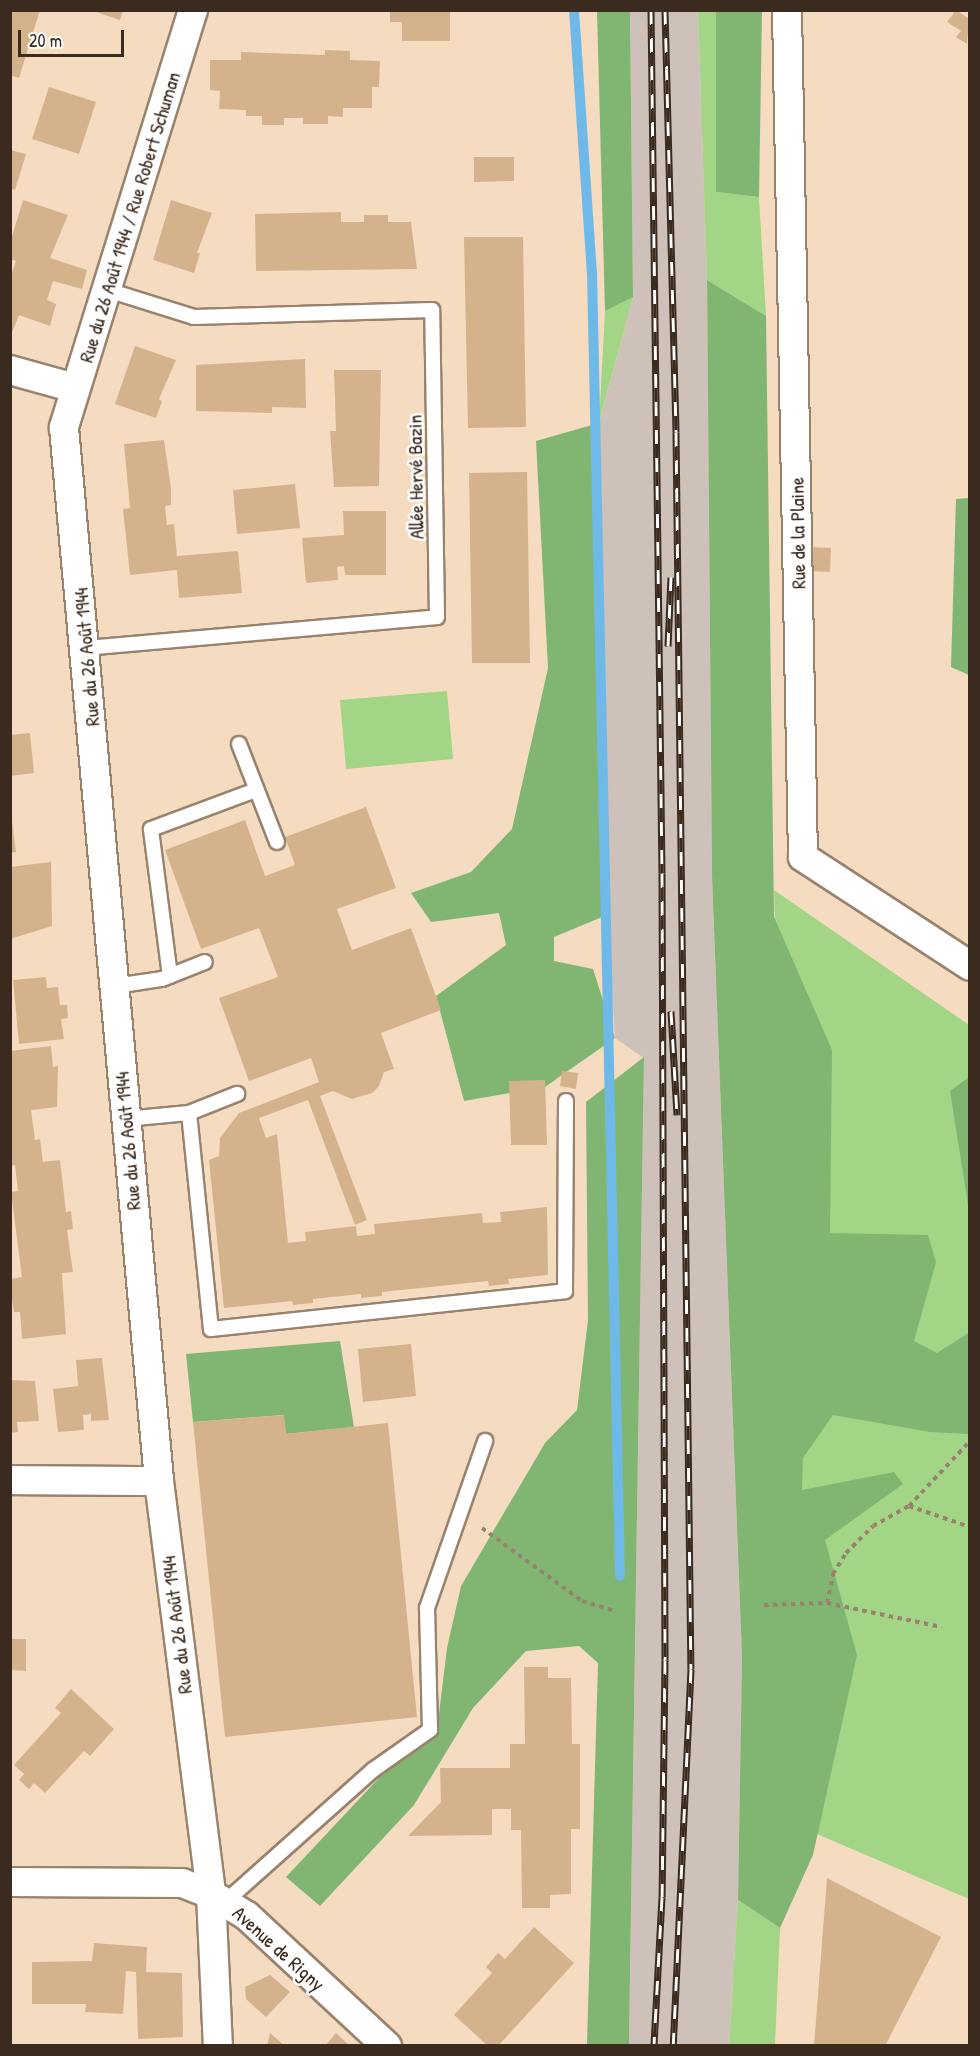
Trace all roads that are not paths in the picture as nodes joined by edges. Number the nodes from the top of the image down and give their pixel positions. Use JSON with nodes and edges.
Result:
{"nodes":[{"id":1,"x":193,"y":10,"type":"edge"},
{"id":2,"x":787,"y":10,"type":"edge"},
{"id":3,"x":108,"y":290,"type":"junction"},
{"id":4,"x":10,"y":370,"type":"edge"},
{"id":5,"x":75,"y":388,"type":"junction"},
{"id":6,"x":85,"y":648,"type":"junction"},
{"id":7,"x":239,"y":744,"type":"dead end"},
{"id":8,"x":256,"y":790,"type":"junction"},
{"id":9,"x":277,"y":842,"type":"dead end"},
{"id":10,"x":206,"y":963,"type":"dead end"},
{"id":11,"x":969,"y":966,"type":"edge"},
{"id":12,"x":170,"y":976,"type":"junction"},
{"id":13,"x":115,"y":986,"type":"junction"},
{"id":14,"x":237,"y":1094,"type":"dead end"},
{"id":15,"x":566,"y":1101,"type":"dead end"},
{"id":16,"x":189,"y":1113,"type":"junction"},
{"id":17,"x":125,"y":1119,"type":"junction"},
{"id":18,"x":485,"y":1441,"type":"dead end"},
{"id":19,"x":10,"y":1480,"type":"edge"},
{"id":20,"x":159,"y":1481,"type":"junction"},
{"id":21,"x":10,"y":1882,"type":"edge"},
{"id":22,"x":219,"y":1897,"type":"junction"},
{"id":23,"x":218,"y":2046,"type":"edge"},
{"id":24,"x":387,"y":2046,"type":"edge"}],
"edges":[{"from":1,"to":3,"type":"street","name":"Rue du 26 Août 1944 / Rue Robert Schuman"},
{"from":2,"to":11,"type":"street","name":"Rue de la Plaine"},
{"from":3,"to":5,"type":"street","name":"Rue du 26 Août 1944 / Rue Robert Schuman"},
{"from":3,"to":6,"type":"lane","name":"Allée Hervé Bazin"},
{"from":4,"to":5,"type":"street"},
{"from":5,"to":6,"type":"street","name":"Rue du 26 Août 1944"},
{"from":6,"to":13,"type":"street","name":"Rue du 26 Août 1944"},
{"from":7,"to":8,"type":"lane"},
{"from":8,"to":9,"type":"lane"},
{"from":8,"to":12,"type":"lane"},
{"from":10,"to":12,"type":"lane"},
{"from":12,"to":13,"type":"lane"},
{"from":13,"to":17,"type":"street","name":"Rue du 26 Août 1944"},
{"from":14,"to":16,"type":"lane"},
{"from":15,"to":16,"type":"lane"},
{"from":16,"to":17,"type":"lane"},
{"from":17,"to":20,"type":"street","name":"Rue du 26 Août 1944"},
{"from":18,"to":22,"type":"lane"},
{"from":19,"to":20,"type":"street"},
{"from":20,"to":22,"type":"street","name":"Rue du 26 Août 1944"},
{"from":21,"to":22,"type":"street","name":"Avenue de Rigny"},
{"from":22,"to":23,"type":"street","name":"Rue du 26 Août 1944"},
{"from":22,"to":24,"type":"street","name":"Avenue de Rigny"}]}
